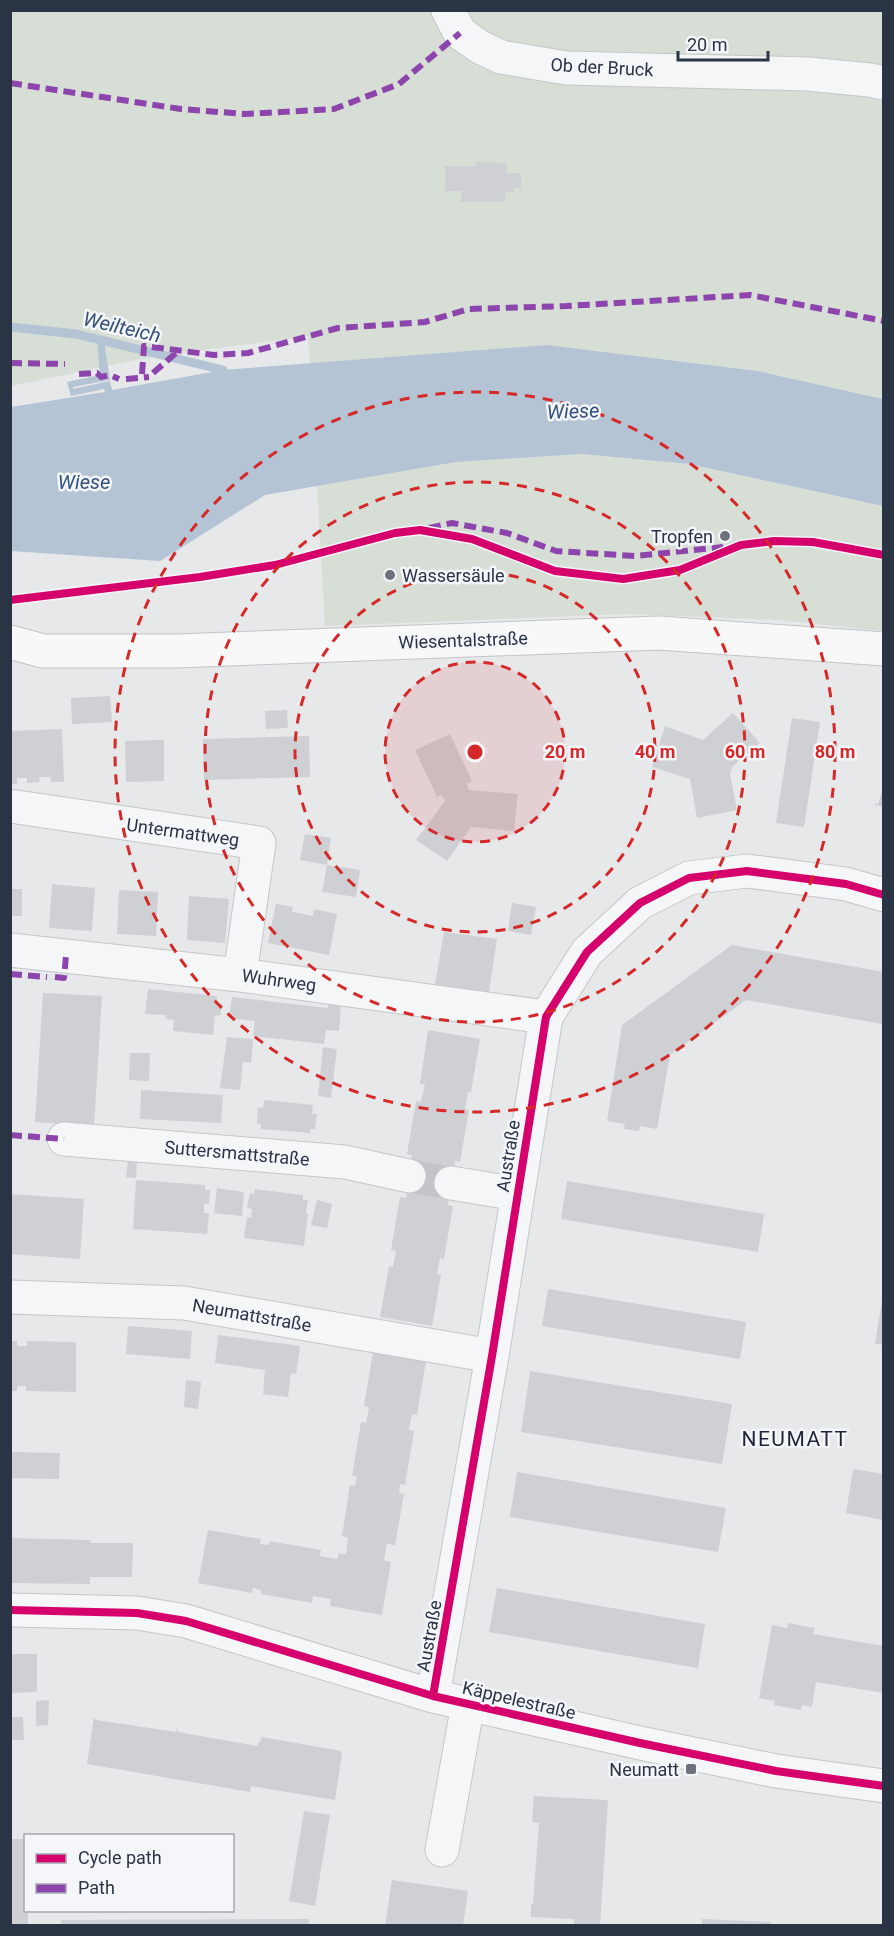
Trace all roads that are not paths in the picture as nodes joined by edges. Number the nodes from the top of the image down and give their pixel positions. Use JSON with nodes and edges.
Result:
{"nodes":[{"id":1,"x":448,"y":10,"type":"edge"},
{"id":2,"x":884,"y":83,"type":"edge"},
{"id":3,"x":10,"y":642,"type":"edge"},
{"id":4,"x":884,"y":650,"type":"edge"},
{"id":5,"x":43,"y":651,"type":"junction"},
{"id":6,"x":10,"y":661,"type":"edge"},
{"id":7,"x":10,"y":806,"type":"edge"},
{"id":8,"x":884,"y":895,"type":"edge"},
{"id":9,"x":10,"y":950,"type":"edge"},
{"id":10,"x":240,"y":975,"type":"junction"},
{"id":11,"x":546,"y":1017,"type":"junction"},
{"id":12,"x":64,"y":1139,"type":"dead end"},
{"id":13,"x":409,"y":1176,"type":"tunnel mouth"},
{"id":14,"x":452,"y":1183,"type":"tunnel mouth"},
{"id":15,"x":517,"y":1194,"type":"junction"},
{"id":16,"x":10,"y":1297,"type":"edge"},
{"id":17,"x":492,"y":1356,"type":"junction"},
{"id":18,"x":10,"y":1610,"type":"edge"},
{"id":19,"x":433,"y":1696,"type":"junction"},
{"id":20,"x":468,"y":1704,"type":"junction"},
{"id":21,"x":884,"y":1786,"type":"edge"},
{"id":22,"x":442,"y":1850,"type":"dead end"}],
"edges":[{"from":1,"to":2,"type":"street","name":"Ob der Bruck"},
{"from":3,"to":5,"type":"main road","name":"Wiesentalstraße"},
{"from":4,"to":5,"type":"main road","name":"Wiesentalstraße"},
{"from":5,"to":6,"type":"main road","name":"Wiesentalstraße"},
{"from":7,"to":10,"type":"street","name":"Untermattweg"},
{"from":8,"to":11,"type":"street","name":"Austraße"},
{"from":9,"to":10,"type":"street","name":"Wuhrweg"},
{"from":10,"to":11,"type":"street","name":"Wuhrweg"},
{"from":11,"to":15,"type":"street","name":"Austraße"},
{"from":12,"to":13,"type":"street","name":"Suttersmattstraße"},
{"from":14,"to":15,"type":"street"},
{"from":15,"to":17,"type":"street","name":"Austraße"},
{"from":16,"to":17,"type":"street","name":"Neumattstraße"},
{"from":17,"to":19,"type":"street","name":"Austraße"},
{"from":18,"to":19,"type":"street","name":"Käppelestraße"},
{"from":19,"to":20,"type":"street","name":"Käppelestraße"},
{"from":20,"to":21,"type":"street","name":"Käppelestraße"},
{"from":20,"to":22,"type":"street"}]}
